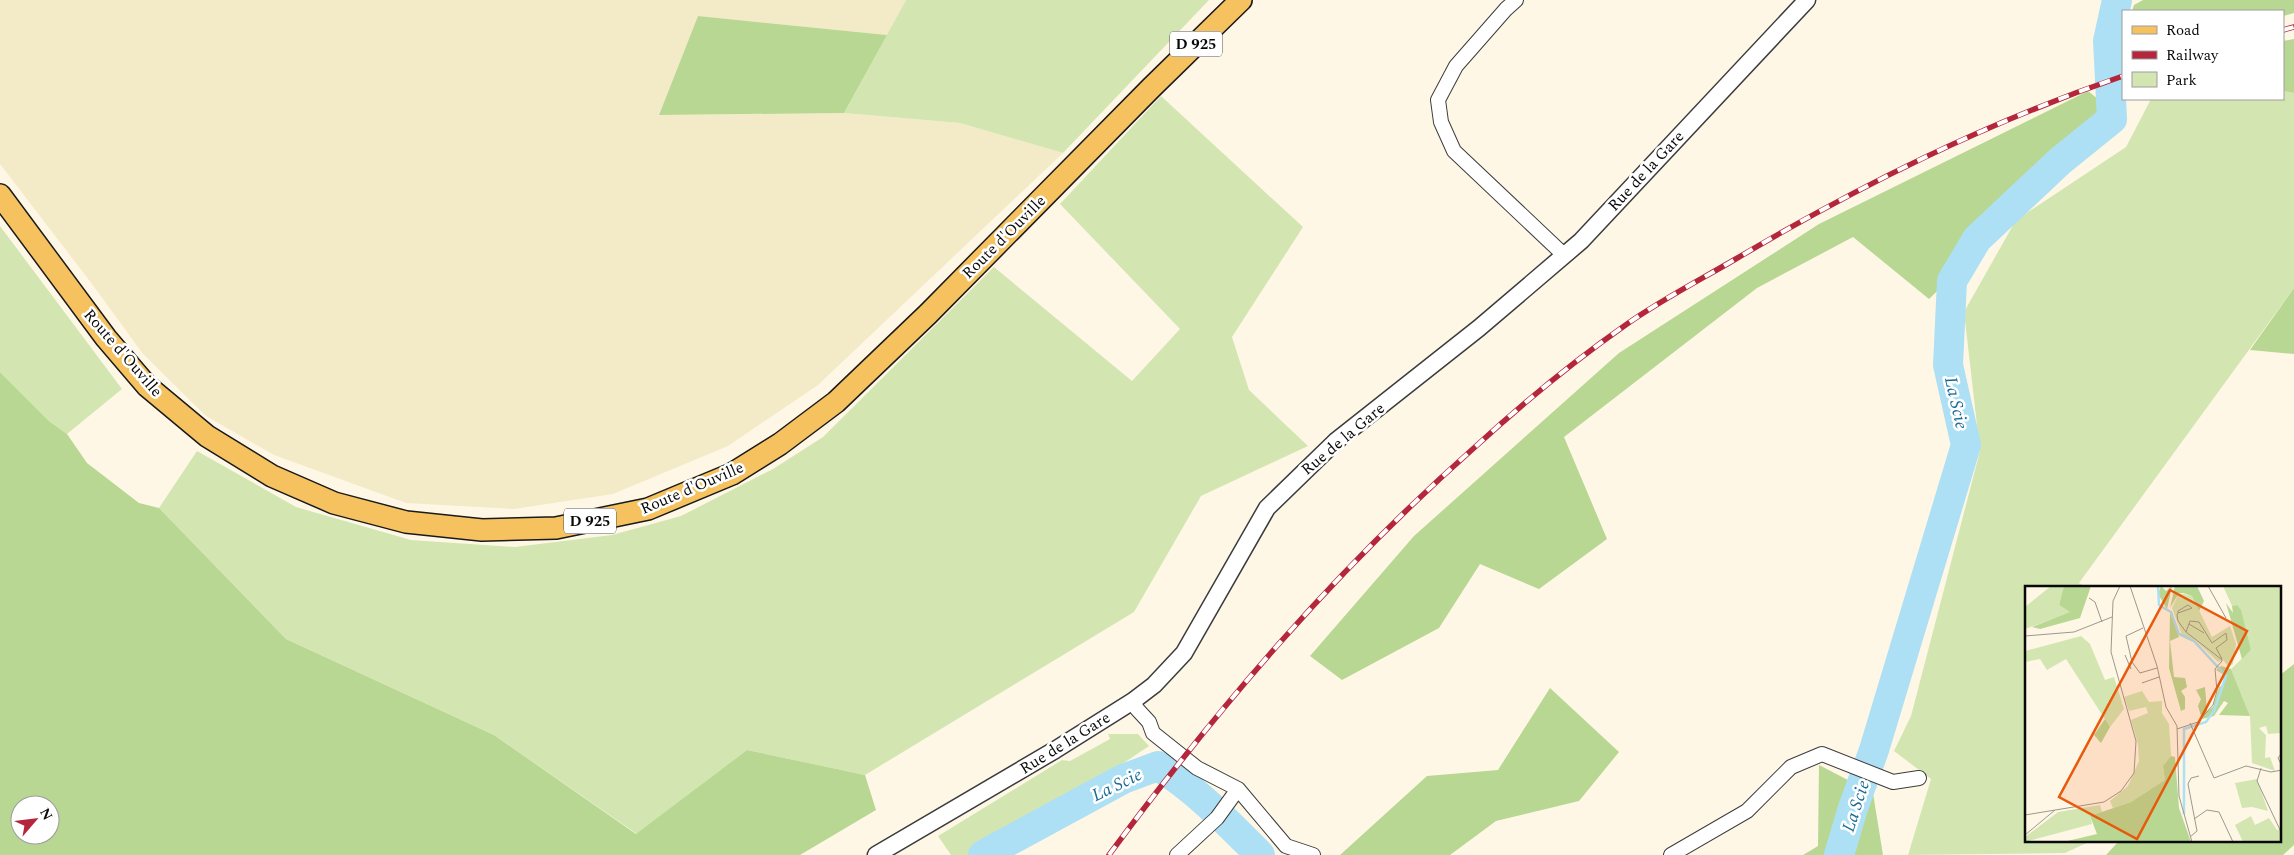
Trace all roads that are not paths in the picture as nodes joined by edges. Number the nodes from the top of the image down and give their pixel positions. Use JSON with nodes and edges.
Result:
{"nodes":[{"id":1,"x":1241,"y":0,"type":"edge"},
{"id":2,"x":1516,"y":0,"type":"edge"},
{"id":3,"x":1806,"y":0,"type":"edge"},
{"id":4,"x":0,"y":195,"type":"edge"},
{"id":5,"x":1564,"y":255,"type":"junction"},
{"id":6,"x":1133,"y":701,"type":"junction"},
{"id":7,"x":1919,"y":778,"type":"dead end"},
{"id":8,"x":1236,"y":793,"type":"junction"},
{"id":9,"x":876,"y":855,"type":"edge"},
{"id":10,"x":1177,"y":855,"type":"edge"},
{"id":11,"x":1313,"y":855,"type":"edge"},
{"id":12,"x":1672,"y":855,"type":"edge"}],
"edges":[{"from":1,"to":4,"type":"main road","name":"Route d'Ouville","number":"D 925"},
{"from":2,"to":5,"type":"street"},
{"from":3,"to":5,"type":"street","name":"Rue de la Gare"},
{"from":5,"to":6,"type":"street","name":"Rue de la Gare"},
{"from":6,"to":8,"type":"street"},
{"from":6,"to":9,"type":"street","name":"Rue de la Gare"},
{"from":7,"to":12,"type":"street"},
{"from":8,"to":10,"type":"street"},
{"from":8,"to":11,"type":"street"}]}
